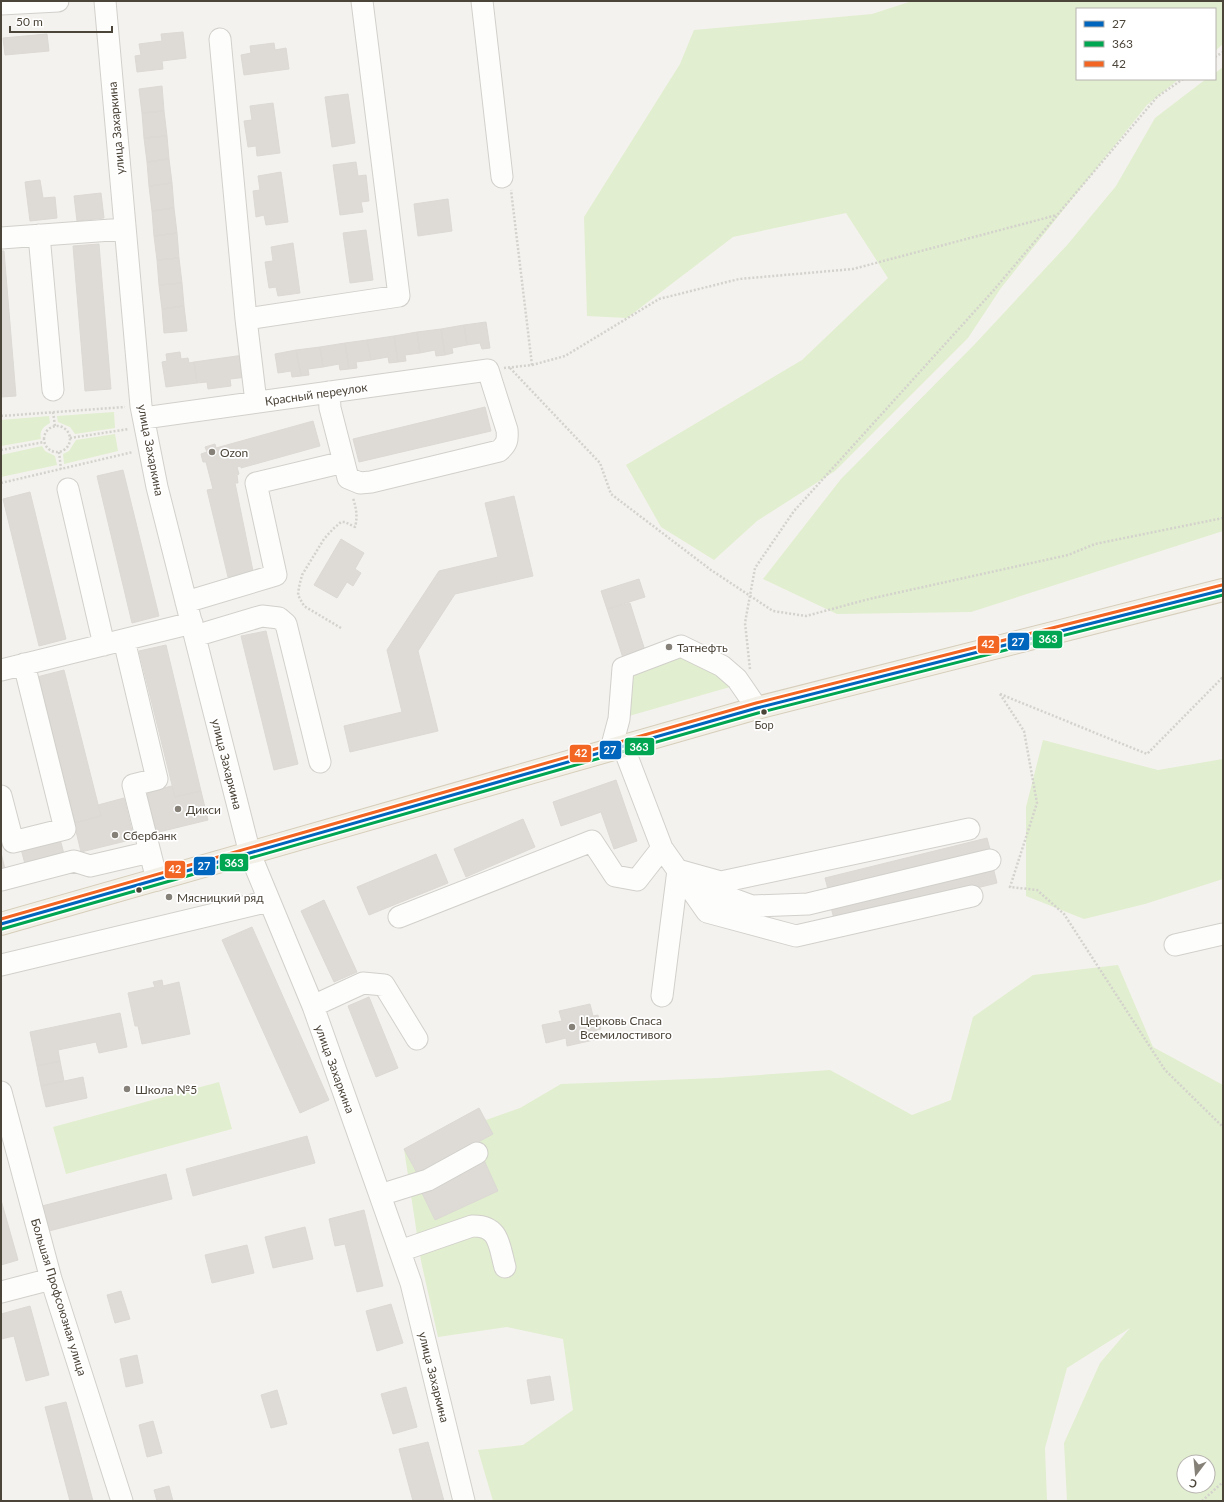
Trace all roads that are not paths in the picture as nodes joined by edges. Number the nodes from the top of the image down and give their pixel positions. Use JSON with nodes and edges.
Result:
{"nodes":[{"id":1,"x":58,"y":1,"type":"edge"},
{"id":2,"x":105,"y":1,"type":"edge"},
{"id":3,"x":362,"y":1,"type":"edge"},
{"id":4,"x":482,"y":1,"type":"edge"},
{"id":5,"x":1,"y":4,"type":"edge"},
{"id":6,"x":220,"y":39,"type":"dead end"},
{"id":7,"x":502,"y":177,"type":"road end"},
{"id":8,"x":125,"y":229,"type":"junction"},
{"id":9,"x":39,"y":235,"type":"junction"},
{"id":10,"x":1,"y":238,"type":"edge"},
{"id":11,"x":246,"y":319,"type":"junction"},
{"id":12,"x":53,"y":390,"type":"dead end"},
{"id":13,"x":329,"y":392,"type":"junction"},
{"id":14,"x":256,"y":402,"type":"junction"},
{"id":15,"x":143,"y":417,"type":"junction"},
{"id":16,"x":346,"y":470,"type":"junction"},
{"id":17,"x":68,"y":489,"type":"dead end"},
{"id":18,"x":1222,"y":590,"type":"edge"},
{"id":19,"x":186,"y":602,"type":"junction"},
{"id":20,"x":193,"y":630,"type":"junction"},
{"id":21,"x":114,"y":642,"type":"junction"},
{"id":22,"x":24,"y":664,"type":"junction"},
{"id":23,"x":1,"y":670,"type":"edge"},
{"id":24,"x":757,"y":708,"type":"junction"},
{"id":25,"x":617,"y":747,"type":"junction"},
{"id":26,"x":320,"y":762,"type":"dead end"},
{"id":27,"x":1,"y":796,"type":"edge"},
{"id":28,"x":65,"y":829,"type":"junction"},
{"id":29,"x":969,"y":829,"type":"dead end"},
{"id":30,"x":13,"y":842,"type":"junction"},
{"id":31,"x":662,"y":848,"type":"junction"},
{"id":32,"x":150,"y":852,"type":"junction"},
{"id":33,"x":250,"y":854,"type":"junction"},
{"id":34,"x":990,"y":860,"type":"dead end"},
{"id":35,"x":74,"y":861,"type":"junction"},
{"id":36,"x":22,"y":875,"type":"junction"},
{"id":37,"x":682,"y":876,"type":"junction"},
{"id":38,"x":1,"y":880,"type":"edge"},
{"id":39,"x":157,"y":880,"type":"junction"},
{"id":40,"x":972,"y":896,"type":"dead end"},
{"id":41,"x":269,"y":900,"type":"junction"},
{"id":42,"x":399,"y":917,"type":"dead end"},
{"id":43,"x":1,"y":924,"type":"edge"},
{"id":44,"x":1223,"y":934,"type":"edge"},
{"id":45,"x":1176,"y":945,"type":"dead end"},
{"id":46,"x":1,"y":965,"type":"edge"},
{"id":47,"x":662,"y":996,"type":"dead end"},
{"id":48,"x":312,"y":1006,"type":"junction"},
{"id":49,"x":417,"y":1039,"type":"dead end"},
{"id":50,"x":1,"y":1092,"type":"edge"},
{"id":51,"x":476,"y":1153,"type":"dead end"},
{"id":52,"x":380,"y":1196,"type":"junction"},
{"id":53,"x":400,"y":1251,"type":"junction"},
{"id":54,"x":504,"y":1267,"type":"dead end"},
{"id":55,"x":51,"y":1279,"type":"junction"},
{"id":56,"x":1,"y":1292,"type":"edge"},
{"id":57,"x":122,"y":1501,"type":"edge"},
{"id":58,"x":464,"y":1501,"type":"edge"}],
"edges":[{"from":1,"to":5,"type":"street"},
{"from":2,"to":8,"type":"street","name":"улица Захаркина"},
{"from":3,"to":11,"type":"street"},
{"from":4,"to":7,"type":"street"},
{"from":6,"to":11,"type":"street"},
{"from":8,"to":9,"type":"street"},
{"from":8,"to":15,"type":"street","name":"улица Захаркина"},
{"from":9,"to":10,"type":"street"},
{"from":9,"to":12,"type":"street"},
{"from":11,"to":14,"type":"street"},
{"from":13,"to":14,"type":"street","name":"Красный переулок"},
{"from":13,"to":16,"type":"street"},
{"from":13,"to":16,"type":"street","name":"Красный переулок"},
{"from":14,"to":15,"type":"street","name":"Красный переулок"},
{"from":15,"to":19,"type":"street","name":"улица Захаркина"},
{"from":16,"to":19,"type":"street"},
{"from":17,"to":21,"type":"street"},
{"from":18,"to":24,"type":"main road"},
{"from":19,"to":20,"type":"street","name":"улица Захаркина"},
{"from":20,"to":21,"type":"street"},
{"from":20,"to":26,"type":"street"},
{"from":20,"to":33,"type":"street","name":"улица Захаркина"},
{"from":21,"to":22,"type":"street"},
{"from":21,"to":32,"type":"street"},
{"from":22,"to":23,"type":"street"},
{"from":22,"to":28,"type":"street"},
{"from":24,"to":25,"type":"main road"},
{"from":24,"to":25,"type":"street"},
{"from":25,"to":31,"type":"street"},
{"from":25,"to":33,"type":"main road"},
{"from":27,"to":30,"type":"street"},
{"from":28,"to":30,"type":"street"},
{"from":28,"to":35,"type":"street"},
{"from":29,"to":37,"type":"street"},
{"from":30,"to":36,"type":"street"},
{"from":31,"to":37,"type":"street"},
{"from":31,"to":42,"type":"street"},
{"from":32,"to":35,"type":"street"},
{"from":32,"to":39,"type":"street"},
{"from":33,"to":39,"type":"main road"},
{"from":33,"to":41,"type":"street","name":"улица Захаркина"},
{"from":34,"to":37,"type":"street"},
{"from":35,"to":36,"type":"street"},
{"from":36,"to":38,"type":"street"},
{"from":37,"to":40,"type":"street"},
{"from":37,"to":47,"type":"street"},
{"from":39,"to":43,"type":"main road"},
{"from":41,"to":46,"type":"street"},
{"from":41,"to":48,"type":"street","name":"улица Захаркина"},
{"from":44,"to":45,"type":"street"},
{"from":48,"to":49,"type":"street"},
{"from":48,"to":52,"type":"street","name":"улица Захаркина"},
{"from":50,"to":55,"type":"street","name":"Большая Профсоюзная улица"},
{"from":51,"to":52,"type":"street"},
{"from":52,"to":53,"type":"street","name":"улица Захаркина"},
{"from":53,"to":54,"type":"street"},
{"from":53,"to":58,"type":"street","name":"улица Захаркина"},
{"from":55,"to":56,"type":"street"},
{"from":55,"to":57,"type":"street","name":"Большая Профсоюзная улица"}]}
